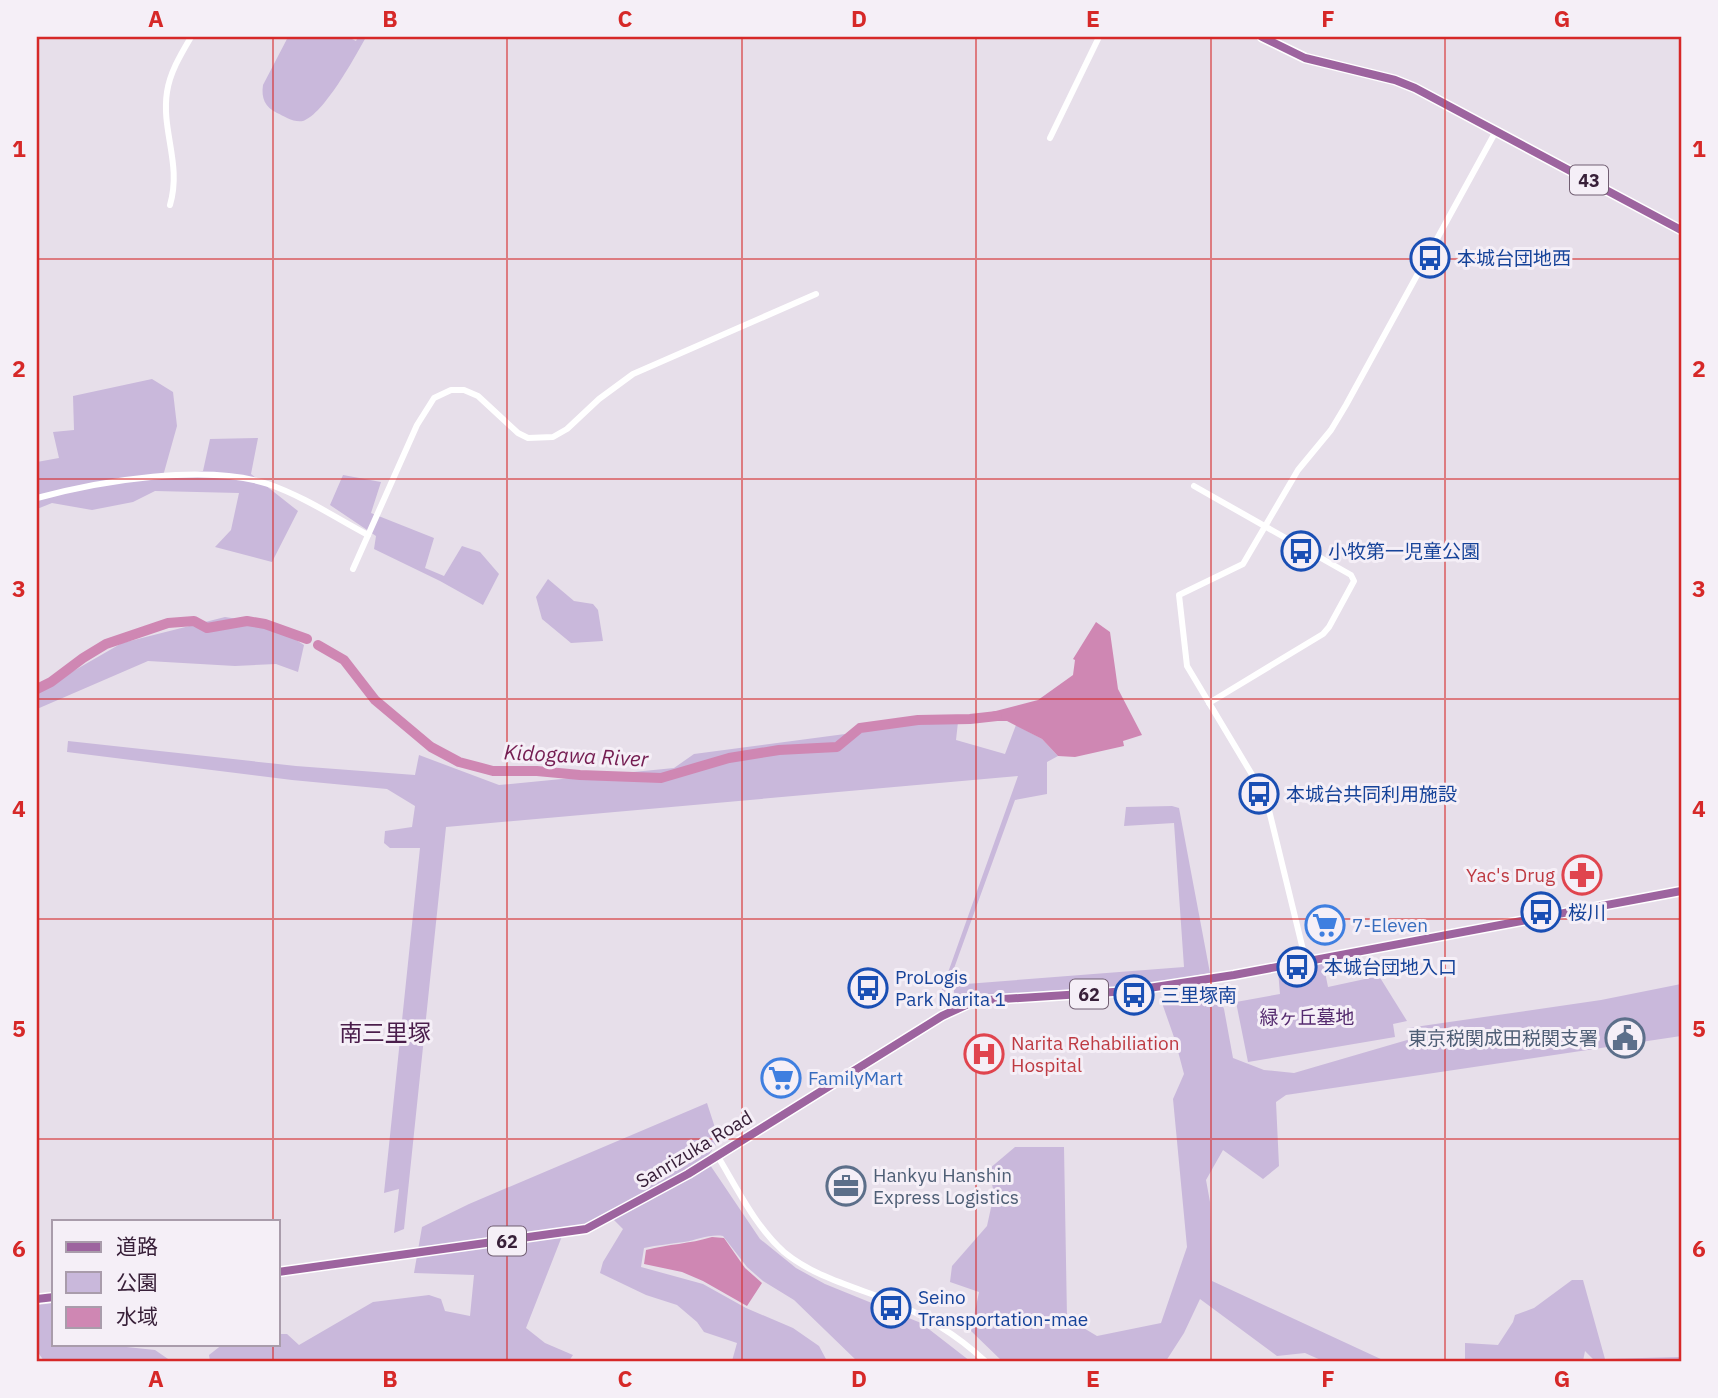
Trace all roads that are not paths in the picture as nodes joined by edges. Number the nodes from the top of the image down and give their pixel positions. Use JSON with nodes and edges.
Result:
{"nodes":[{"id":1,"x":191,"y":37,"type":"edge"},
{"id":2,"x":1099,"y":37,"type":"edge"},
{"id":3,"x":1262,"y":37,"type":"edge"},
{"id":4,"x":1496,"y":131,"type":"junction"},
{"id":5,"x":1050,"y":138,"type":"dead end"},
{"id":6,"x":170,"y":205,"type":"dead end"},
{"id":7,"x":1681,"y":230,"type":"edge"},
{"id":8,"x":816,"y":294,"type":"dead end"},
{"id":9,"x":1194,"y":486,"type":"dead end"},
{"id":10,"x":37,"y":498,"type":"edge"},
{"id":11,"x":1265,"y":527,"type":"junction"},
{"id":12,"x":368,"y":535,"type":"junction"},
{"id":13,"x":353,"y":569,"type":"dead end"},
{"id":14,"x":1209,"y":703,"type":"junction"},
{"id":15,"x":1681,"y":891,"type":"edge"},
{"id":16,"x":1306,"y":962,"type":"junction"},
{"id":17,"x":717,"y":1155,"type":"junction"},
{"id":18,"x":280,"y":1272,"type":"edge"},
{"id":19,"x":985,"y":1361,"type":"edge"}],
"edges":[{"from":1,"to":6,"type":"street"},
{"from":2,"to":5,"type":"street"},
{"from":3,"to":4,"type":"main road","number":"43"},
{"from":4,"to":7,"type":"main road","number":"43"},
{"from":4,"to":11,"type":"street"},
{"from":8,"to":12,"type":"street"},
{"from":9,"to":11,"type":"street"},
{"from":10,"to":12,"type":"street"},
{"from":11,"to":14,"type":"street"},
{"from":11,"to":14,"type":"street"},
{"from":12,"to":13,"type":"street"},
{"from":14,"to":16,"type":"street"},
{"from":15,"to":16,"type":"main road","name":"Sanrizuka Road","number":"62"},
{"from":16,"to":17,"type":"main road","name":"Sanrizuka Road","number":"62"},
{"from":17,"to":18,"type":"main road","name":"Sanrizuka Road","number":"62"},
{"from":17,"to":19,"type":"street"}]}
